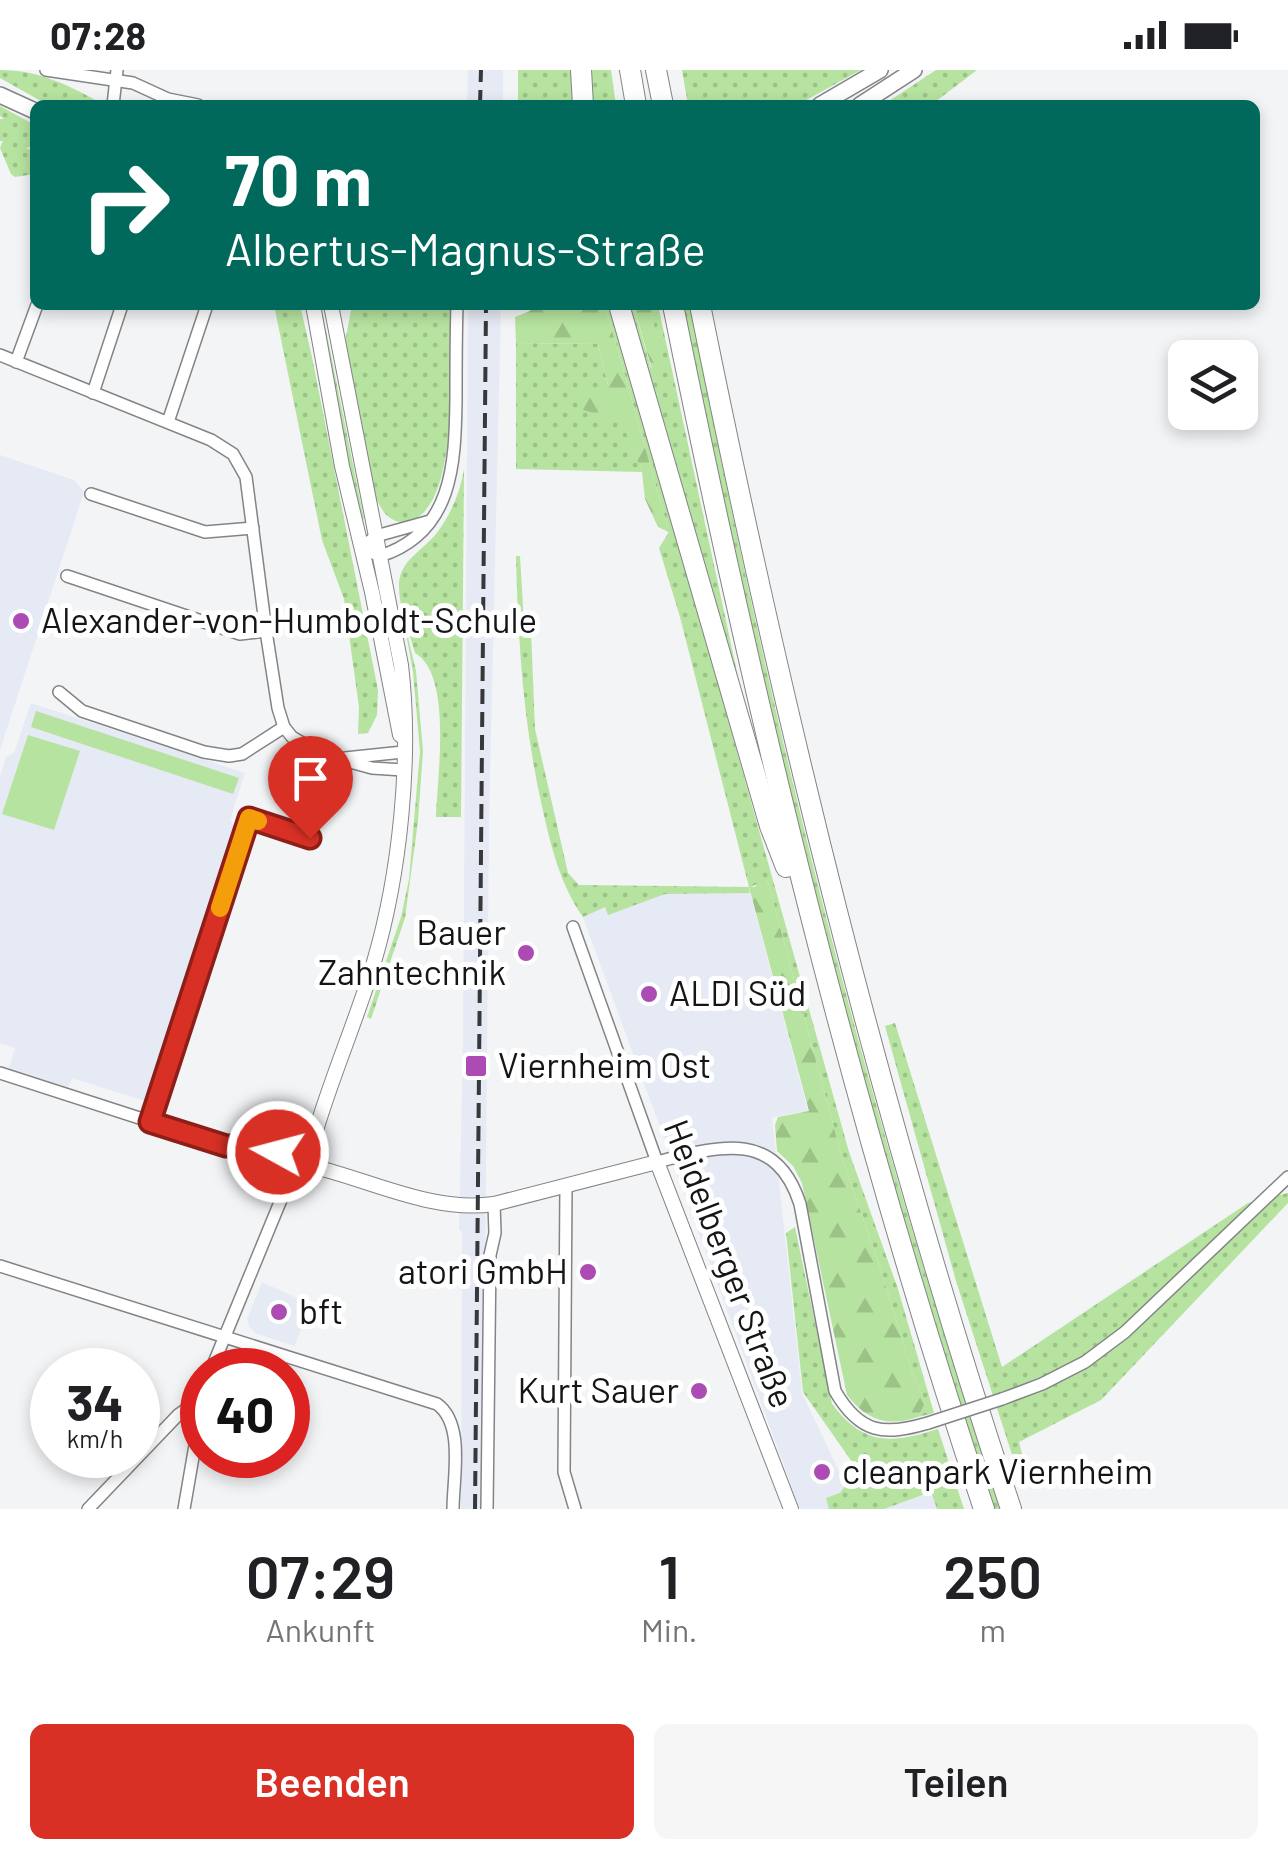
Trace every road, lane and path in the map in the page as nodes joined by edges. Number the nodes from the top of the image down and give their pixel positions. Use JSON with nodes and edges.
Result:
{"nodes":[{"id":1,"x":46,"y":70,"type":"edge"},
{"id":2,"x":581,"y":70,"type":"edge"},
{"id":3,"x":630,"y":70,"type":"edge"},
{"id":4,"x":656,"y":70,"type":"edge"},
{"id":5,"x":880,"y":70,"type":"edge"},
{"id":6,"x":914,"y":70,"type":"edge"},
{"id":7,"x":116,"y":76,"type":"edge"},
{"id":8,"x":0,"y":88,"type":"edge"},
{"id":9,"x":0,"y":96,"type":"edge"},
{"id":10,"x":177,"y":100,"type":"edge"},
{"id":11,"x":583,"y":100,"type":"edge"},
{"id":12,"x":635,"y":100,"type":"edge"},
{"id":13,"x":662,"y":100,"type":"edge"},
{"id":14,"x":829,"y":100,"type":"edge"},
{"id":15,"x":868,"y":100,"type":"edge"},
{"id":16,"x":19,"y":102,"type":"junction"},
{"id":17,"x":30,"y":108,"type":"edge"},
{"id":18,"x":35,"y":310,"type":"edge"},
{"id":19,"x":120,"y":310,"type":"edge"},
{"id":20,"x":205,"y":310,"type":"edge"},
{"id":21,"x":313,"y":310,"type":"edge"},
{"id":22,"x":332,"y":310,"type":"edge"},
{"id":23,"x":339,"y":310,"type":"edge"},
{"id":24,"x":457,"y":310,"type":"edge"},
{"id":25,"x":620,"y":310,"type":"edge"},
{"id":26,"x":674,"y":310,"type":"edge"},
{"id":27,"x":701,"y":310,"type":"edge"},
{"id":28,"x":335,"y":331,"type":"junction"},
{"id":29,"x":0,"y":355,"type":"edge"},
{"id":30,"x":16,"y":362,"type":"junction"},
{"id":31,"x":93,"y":393,"type":"junction"},
{"id":32,"x":168,"y":422,"type":"junction"},
{"id":33,"x":92,"y":494,"type":"dead end"},
{"id":34,"x":430,"y":521,"type":"junction"},
{"id":35,"x":253,"y":528,"type":"junction"},
{"id":36,"x":376,"y":536,"type":"junction"},
{"id":37,"x":361,"y":548,"type":"junction"},
{"id":38,"x":380,"y":556,"type":"junction"},
{"id":39,"x":67,"y":576,"type":"dead end"},
{"id":40,"x":266,"y":631,"type":"junction"},
{"id":41,"x":59,"y":692,"type":"dead end"},
{"id":42,"x":284,"y":727,"type":"junction"},
{"id":43,"x":403,"y":752,"type":"junction"},
{"id":44,"x":336,"y":759,"type":"junction"},
{"id":45,"x":403,"y":770,"type":"junction"},
{"id":46,"x":310,"y":838,"type":"dead end"},
{"id":47,"x":573,"y":927,"type":"dead end"},
{"id":48,"x":814,"y":934,"type":"junction"},
{"id":49,"x":0,"y":1074,"type":"edge"},
{"id":50,"x":150,"y":1122,"type":"junction"},
{"id":51,"x":308,"y":1134,"type":"junction"},
{"id":52,"x":279,"y":1152,"type":"junction"},
{"id":53,"x":318,"y":1160,"type":"junction"},
{"id":54,"x":657,"y":1162,"type":"junction"},
{"id":55,"x":292,"y":1173,"type":"junction"},
{"id":56,"x":1288,"y":1176,"type":"edge"},
{"id":57,"x":566,"y":1185,"type":"junction"},
{"id":58,"x":494,"y":1204,"type":"junction"},
{"id":59,"x":0,"y":1266,"type":"edge"},
{"id":60,"x":224,"y":1338,"type":"junction"},
{"id":61,"x":220,"y":1348,"type":"edge"},
{"id":62,"x":180,"y":1414,"type":"edge"},
{"id":63,"x":189,"y":1478,"type":"edge"},
{"id":64,"x":88,"y":1509,"type":"edge"},
{"id":65,"x":184,"y":1509,"type":"edge"},
{"id":66,"x":453,"y":1509,"type":"edge"},
{"id":67,"x":487,"y":1509,"type":"edge"},
{"id":68,"x":575,"y":1509,"type":"edge"},
{"id":69,"x":791,"y":1509,"type":"edge"},
{"id":70,"x":984,"y":1509,"type":"edge"},
{"id":71,"x":1011,"y":1509,"type":"edge"}],
"edges":[{"from":1,"to":7,"type":"street"},
{"from":2,"to":11,"type":"highway"},
{"from":3,"to":12,"type":"highway"},
{"from":4,"to":13,"type":"highway"},
{"from":5,"to":14,"type":"main road"},
{"from":6,"to":15,"type":"main road"},
{"from":7,"to":10,"type":"street"},
{"from":8,"to":16,"type":"main road"},
{"from":9,"to":16,"type":"main road"},
{"from":16,"to":17,"type":"main road"},
{"from":18,"to":30,"type":"street"},
{"from":19,"to":31,"type":"street"},
{"from":20,"to":32,"type":"street"},
{"from":21,"to":37,"type":"street"},
{"from":22,"to":28,"type":"street"},
{"from":23,"to":28,"type":"street"},
{"from":24,"to":34,"type":"street"},
{"from":25,"to":48,"type":"highway"},
{"from":26,"to":48,"type":"highway"},
{"from":27,"to":71,"type":"highway"},
{"from":28,"to":36,"type":"street"},
{"from":29,"to":30,"type":"street"},
{"from":30,"to":31,"type":"street"},
{"from":31,"to":32,"type":"street"},
{"from":32,"to":35,"type":"street"},
{"from":33,"to":35,"type":"street"},
{"from":34,"to":36,"type":"street"},
{"from":34,"to":38,"type":"street"},
{"from":35,"to":40,"type":"street"},
{"from":36,"to":37,"type":"street"},
{"from":36,"to":38,"type":"street"},
{"from":37,"to":38,"type":"street"},
{"from":37,"to":43,"type":"street"},
{"from":38,"to":43,"type":"street"},
{"from":39,"to":40,"type":"street"},
{"from":40,"to":42,"type":"street"},
{"from":41,"to":42,"type":"street"},
{"from":42,"to":44,"type":"street"},
{"from":43,"to":44,"type":"street"},
{"from":43,"to":45,"type":"street"},
{"from":44,"to":45,"type":"street"},
{"from":45,"to":51,"type":"street"},
{"from":46,"to":50,"type":"street"},
{"from":47,"to":54,"type":"street","name":"Heidelberger Straße"},
{"from":48,"to":70,"type":"highway"},
{"from":49,"to":50,"type":"street"},
{"from":50,"to":52,"type":"street"},
{"from":51,"to":52,"type":"street"},
{"from":51,"to":53,"type":"street"},
{"from":52,"to":55,"type":"street"},
{"from":53,"to":55,"type":"street"},
{"from":53,"to":58,"type":"street"},
{"from":54,"to":56,"type":"street","bridge":true},
{"from":54,"to":57,"type":"street"},
{"from":54,"to":69,"type":"street","name":"Heidelberger Straße"},
{"from":55,"to":60,"type":"street"},
{"from":57,"to":58,"type":"street"},
{"from":57,"to":68,"type":"street"},
{"from":58,"to":67,"type":"street"},
{"from":59,"to":60,"type":"street"},
{"from":60,"to":61,"type":"street"},
{"from":60,"to":66,"type":"street"},
{"from":62,"to":64,"type":"street"},
{"from":63,"to":65,"type":"street"}]}
